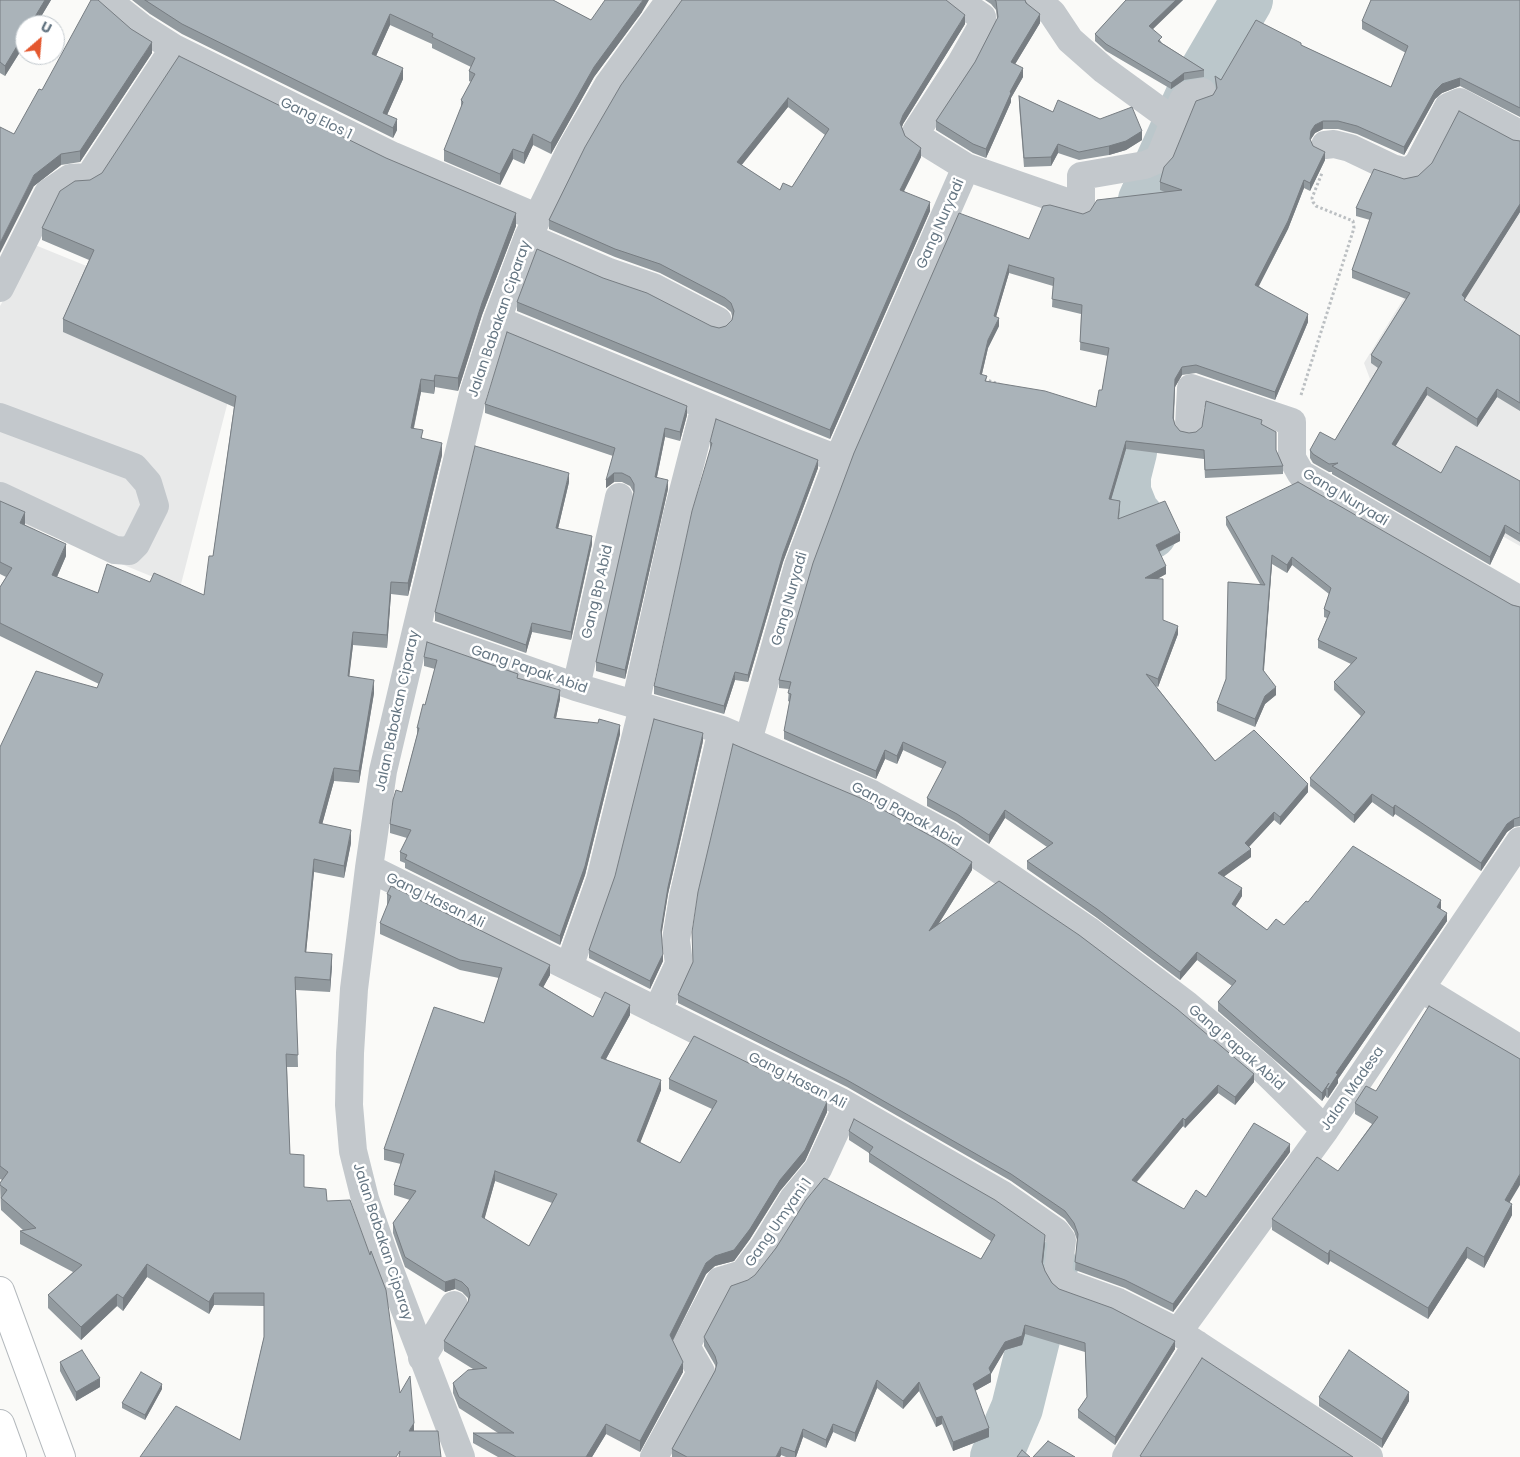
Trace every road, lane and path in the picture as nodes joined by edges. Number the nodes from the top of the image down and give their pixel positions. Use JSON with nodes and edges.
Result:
{"nodes":[{"id":1,"x":107,"y":0,"type":"edge"},
{"id":2,"x":670,"y":0,"type":"edge"},
{"id":3,"x":958,"y":0,"type":"edge"},
{"id":4,"x":1036,"y":0,"type":"edge"},
{"id":5,"x":174,"y":48,"type":"junction"},
{"id":6,"x":1194,"y":93,"type":"dead end"},
{"id":7,"x":1174,"y":121,"type":"junction"},
{"id":8,"x":1520,"y":134,"type":"edge"},
{"id":9,"x":1325,"y":145,"type":"joint"},
{"id":10,"x":966,"y":167,"type":"junction"},
{"id":11,"x":532,"y":227,"type":"junction"},
{"id":12,"x":0,"y":288,"type":"edge"},
{"id":13,"x":497,"y":320,"type":"junction"},
{"id":14,"x":718,"y":321,"type":"dead end"},
{"id":15,"x":974,"y":377,"type":"edge"},
{"id":16,"x":1002,"y":384,"type":"edge"},
{"id":17,"x":705,"y":406,"type":"junction"},
{"id":18,"x":0,"y":417,"type":"edge"},
{"id":19,"x":1292,"y":422,"type":"junction"},
{"id":20,"x":1188,"y":426,"type":"dead end"},
{"id":21,"x":838,"y":459,"type":"junction"},
{"id":22,"x":0,"y":496,"type":"edge"},
{"id":23,"x":619,"y":497,"type":"dead end"},
{"id":24,"x":1520,"y":600,"type":"edge"},
{"id":25,"x":416,"y":631,"type":"junction"},
{"id":26,"x":576,"y":687,"type":"junction"},
{"id":27,"x":639,"y":706,"type":"junction"},
{"id":28,"x":722,"y":730,"type":"junction"},
{"id":29,"x":748,"y":741,"type":"junction"},
{"id":30,"x":1520,"y":841,"type":"edge"},
{"id":31,"x":369,"y":868,"type":"junction"},
{"id":32,"x":569,"y":967,"type":"junction"},
{"id":33,"x":1422,"y":989,"type":"junction"},
{"id":34,"x":657,"y":1011,"type":"junction"},
{"id":35,"x":1520,"y":1049,"type":"edge"},
{"id":36,"x":847,"y":1106,"type":"junction"},
{"id":37,"x":1325,"y":1130,"type":"junction"},
{"id":38,"x":0,"y":1291,"type":"edge"},
{"id":39,"x":454,"y":1305,"type":"dead end"},
{"id":40,"x":1187,"y":1338,"type":"junction"},
{"id":41,"x":422,"y":1358,"type":"junction"},
{"id":42,"x":0,"y":1424,"type":"edge"},
{"id":43,"x":12,"y":1457,"type":"edge"},
{"id":44,"x":61,"y":1457,"type":"edge"},
{"id":45,"x":461,"y":1457,"type":"edge"},
{"id":46,"x":654,"y":1457,"type":"edge"},
{"id":47,"x":1126,"y":1457,"type":"edge"},
{"id":48,"x":1369,"y":1457,"type":"edge"}],
"edges":[{"from":1,"to":5,"type":"street","name":"Gang Elos 1"},
{"from":2,"to":11,"type":"street","name":"Jalan Babakan Ciparay"},
{"from":3,"to":10,"type":"street","name":"Gang Nuryadi"},
{"from":4,"to":7,"type":"street"},
{"from":5,"to":11,"type":"street","name":"Gang Elos 1"},
{"from":5,"to":12,"type":"street"},
{"from":6,"to":7,"type":"street"},
{"from":7,"to":10,"type":"street"},
{"from":8,"to":9,"type":"street"},
{"from":9,"to":19,"type":"path"},
{"from":10,"to":21,"type":"street","name":"Gang Nuryadi"},
{"from":11,"to":13,"type":"street","name":"Jalan Babakan Ciparay"},
{"from":11,"to":14,"type":"street","name":"Gang Elos 1"},
{"from":13,"to":17,"type":"street"},
{"from":13,"to":25,"type":"street","name":"Jalan Babakan Ciparay"},
{"from":15,"to":16,"type":"path"},
{"from":17,"to":21,"type":"street"},
{"from":17,"to":27,"type":"street"},
{"from":18,"to":22,"type":"street"},
{"from":19,"to":20,"type":"street"},
{"from":19,"to":24,"type":"street","name":"Gang Nuryadi"},
{"from":21,"to":29,"type":"street","name":"Gang Nuryadi"},
{"from":23,"to":26,"type":"street","name":"Gang Bp Abid"},
{"from":25,"to":26,"type":"street","name":"Gang Papak Abid"},
{"from":25,"to":31,"type":"street","name":"Jalan Babakan Ciparay"},
{"from":26,"to":27,"type":"street","name":"Gang Papak Abid"},
{"from":27,"to":28,"type":"street","name":"Gang Papak Abid"},
{"from":27,"to":32,"type":"street"},
{"from":28,"to":29,"type":"street","name":"Gang Papak Abid"},
{"from":28,"to":34,"type":"street"},
{"from":29,"to":37,"type":"street","name":"Gang Papak Abid"},
{"from":30,"to":33,"type":"street","name":"Jalan Madesa"},
{"from":31,"to":32,"type":"street","name":"Gang Hasan Ali"},
{"from":31,"to":41,"type":"street","name":"Jalan Babakan Ciparay"},
{"from":32,"to":34,"type":"street","name":"Gang Hasan Ali"},
{"from":33,"to":35,"type":"street"},
{"from":33,"to":37,"type":"street","name":"Jalan Madesa"},
{"from":34,"to":36,"type":"street","name":"Gang Hasan Ali"},
{"from":36,"to":40,"type":"street","name":"Gang Hasan Ali"},
{"from":36,"to":46,"type":"street","name":"Gang Umyani 1"},
{"from":37,"to":40,"type":"street","name":"Jalan Madesa"},
{"from":38,"to":44,"type":"highway"},
{"from":39,"to":41,"type":"street"},
{"from":40,"to":47,"type":"street","name":"Jalan Madesa"},
{"from":40,"to":48,"type":"street","name":"Gang Hasan Ali"},
{"from":41,"to":45,"type":"street","name":"Jalan Babakan Ciparay"},
{"from":42,"to":43,"type":"highway"}]}
